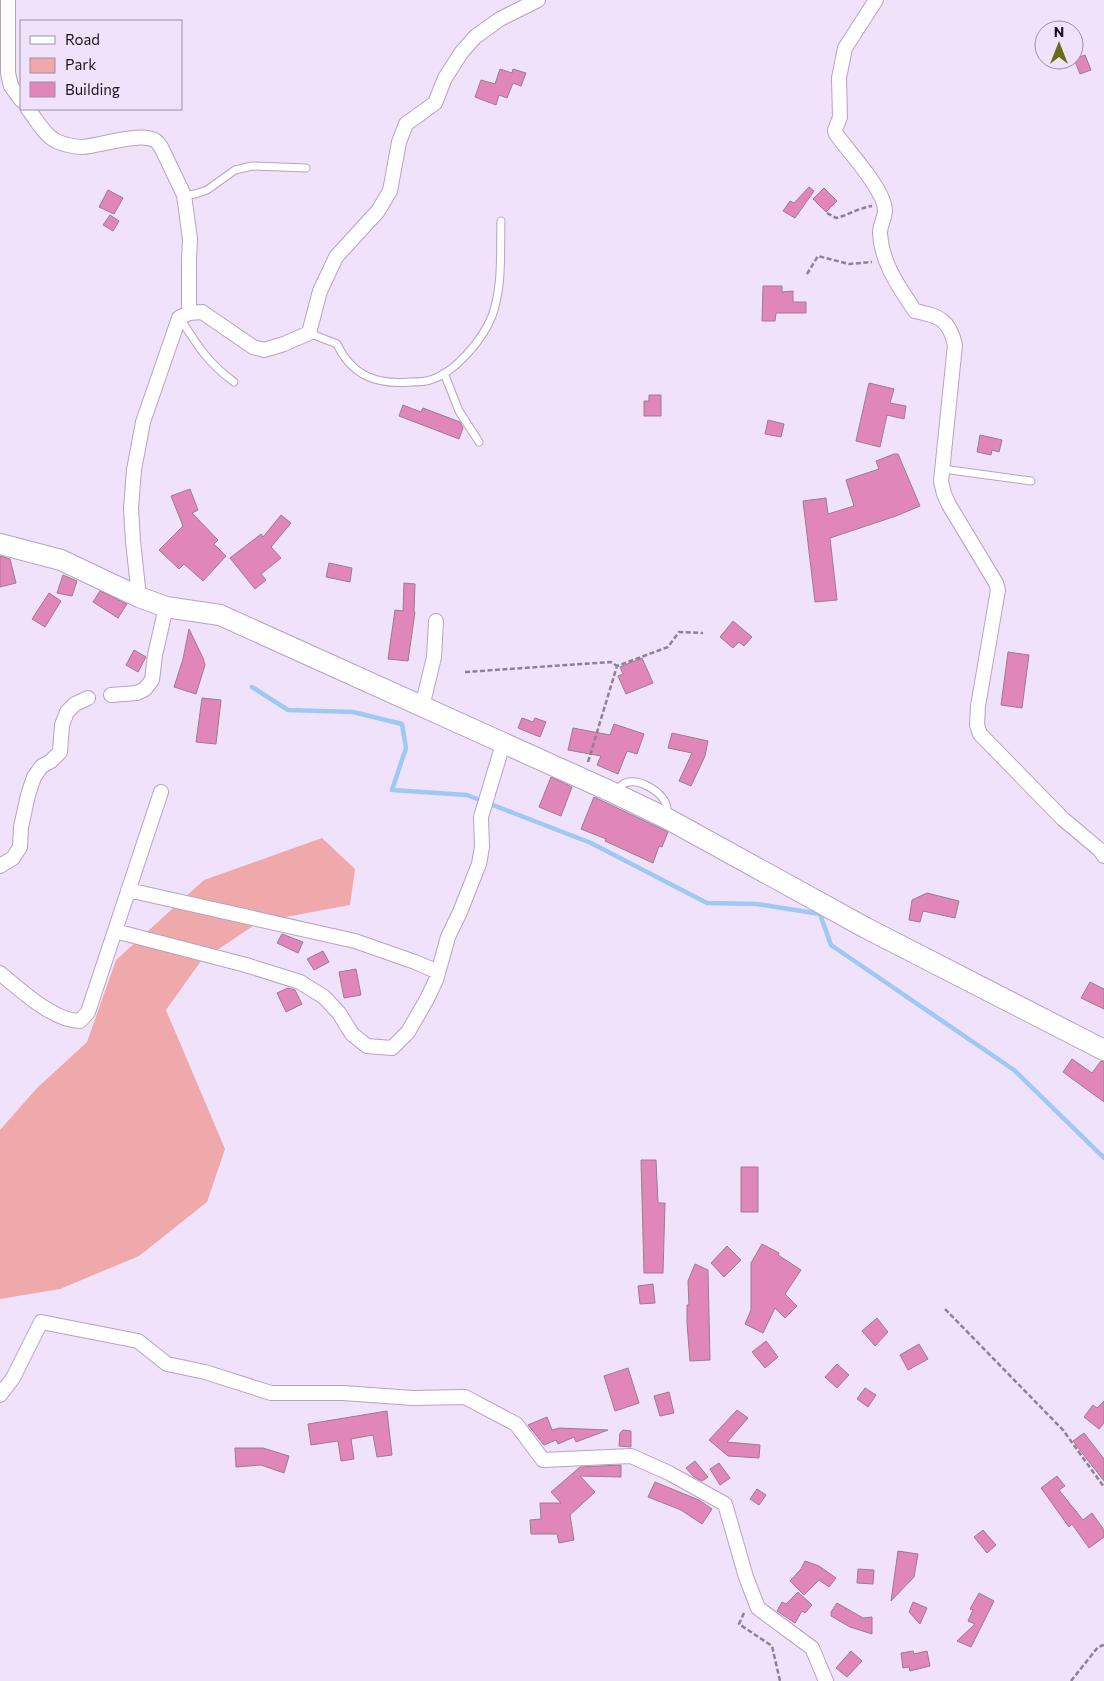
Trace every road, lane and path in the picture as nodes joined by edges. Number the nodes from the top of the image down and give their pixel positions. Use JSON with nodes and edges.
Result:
{"nodes":[{"id":1,"x":8,"y":0,"type":"edge"},
{"id":2,"x":538,"y":0,"type":"edge"},
{"id":3,"x":876,"y":0,"type":"edge"},
{"id":4,"x":20,"y":99,"type":"edge"},
{"id":5,"x":29,"y":110,"type":"edge"},
{"id":6,"x":306,"y":168,"type":"dead end"},
{"id":7,"x":184,"y":195,"type":"junction"},
{"id":8,"x":827,"y":213,"type":"dead end"},
{"id":9,"x":885,"y":216,"type":"junction"},
{"id":10,"x":502,"y":221,"type":"dead end"},
{"id":11,"x":886,"y":261,"type":"junction"},
{"id":12,"x":807,"y":274,"type":"dead end"},
{"id":13,"x":184,"y":315,"type":"junction"},
{"id":14,"x":308,"y":333,"type":"junction"},
{"id":15,"x":444,"y":373,"type":"junction"},
{"id":16,"x":234,"y":382,"type":"dead end"},
{"id":17,"x":479,"y":442,"type":"dead end"},
{"id":18,"x":943,"y":469,"type":"junction"},
{"id":19,"x":1031,"y":480,"type":"dead end"},
{"id":20,"x":0,"y":544,"type":"edge"},
{"id":21,"x":140,"y":596,"type":"junction"},
{"id":22,"x":166,"y":607,"type":"junction"},
{"id":23,"x":436,"y":621,"type":"dead end"},
{"id":24,"x":703,"y":633,"type":"dead end"},
{"id":25,"x":617,"y":666,"type":"junction"},
{"id":26,"x":465,"y":672,"type":"dead end"},
{"id":27,"x":111,"y":695,"type":"dead end"},
{"id":28,"x":88,"y":698,"type":"dead end"},
{"id":29,"x":422,"y":707,"type":"junction"},
{"id":30,"x":503,"y":744,"type":"junction"},
{"id":31,"x":583,"y":779,"type":"junction"},
{"id":32,"x":161,"y":792,"type":"dead end"},
{"id":33,"x":1104,"y":856,"type":"edge"},
{"id":34,"x":0,"y":866,"type":"edge"},
{"id":35,"x":128,"y":890,"type":"junction"},
{"id":36,"x":115,"y":931,"type":"junction"},
{"id":37,"x":438,"y":972,"type":"junction"},
{"id":38,"x":0,"y":973,"type":"edge"},
{"id":39,"x":1104,"y":1050,"type":"edge"},
{"id":40,"x":945,"y":1309,"type":"dead end"},
{"id":41,"x":0,"y":1395,"type":"edge"},
{"id":42,"x":1104,"y":1488,"type":"edge"},
{"id":43,"x":758,"y":1608,"type":"junction"},
{"id":44,"x":1104,"y":1646,"type":"edge"},
{"id":45,"x":780,"y":1681,"type":"edge"},
{"id":46,"x":826,"y":1681,"type":"edge"},
{"id":47,"x":1071,"y":1681,"type":"edge"}],
"edges":[{"from":1,"to":4,"type":"street"},
{"from":2,"to":14,"type":"street"},
{"from":3,"to":9,"type":"street"},
{"from":5,"to":7,"type":"street"},
{"from":6,"to":7,"type":"lane"},
{"from":7,"to":13,"type":"street"},
{"from":8,"to":9,"type":"path"},
{"from":9,"to":11,"type":"street"},
{"from":10,"to":15,"type":"lane"},
{"from":11,"to":12,"type":"path"},
{"from":11,"to":18,"type":"street"},
{"from":13,"to":14,"type":"street"},
{"from":13,"to":16,"type":"lane"},
{"from":13,"to":21,"type":"street"},
{"from":14,"to":15,"type":"lane"},
{"from":15,"to":17,"type":"lane"},
{"from":18,"to":19,"type":"lane"},
{"from":18,"to":33,"type":"street"},
{"from":20,"to":21,"type":"street"},
{"from":21,"to":22,"type":"street"},
{"from":22,"to":27,"type":"street"},
{"from":22,"to":29,"type":"street"},
{"from":23,"to":29,"type":"street"},
{"from":24,"to":25,"type":"path"},
{"from":25,"to":26,"type":"path"},
{"from":25,"to":31,"type":"path"},
{"from":28,"to":34,"type":"street"},
{"from":29,"to":30,"type":"street"},
{"from":30,"to":31,"type":"street"},
{"from":30,"to":37,"type":"street"},
{"from":31,"to":39,"type":"street"},
{"from":32,"to":35,"type":"street"},
{"from":35,"to":36,"type":"street"},
{"from":35,"to":37,"type":"street"},
{"from":36,"to":37,"type":"street"},
{"from":36,"to":38,"type":"street"},
{"from":40,"to":42,"type":"path"},
{"from":41,"to":43,"type":"street"},
{"from":43,"to":45,"type":"path"},
{"from":43,"to":46,"type":"street"},
{"from":44,"to":47,"type":"path"}]}
